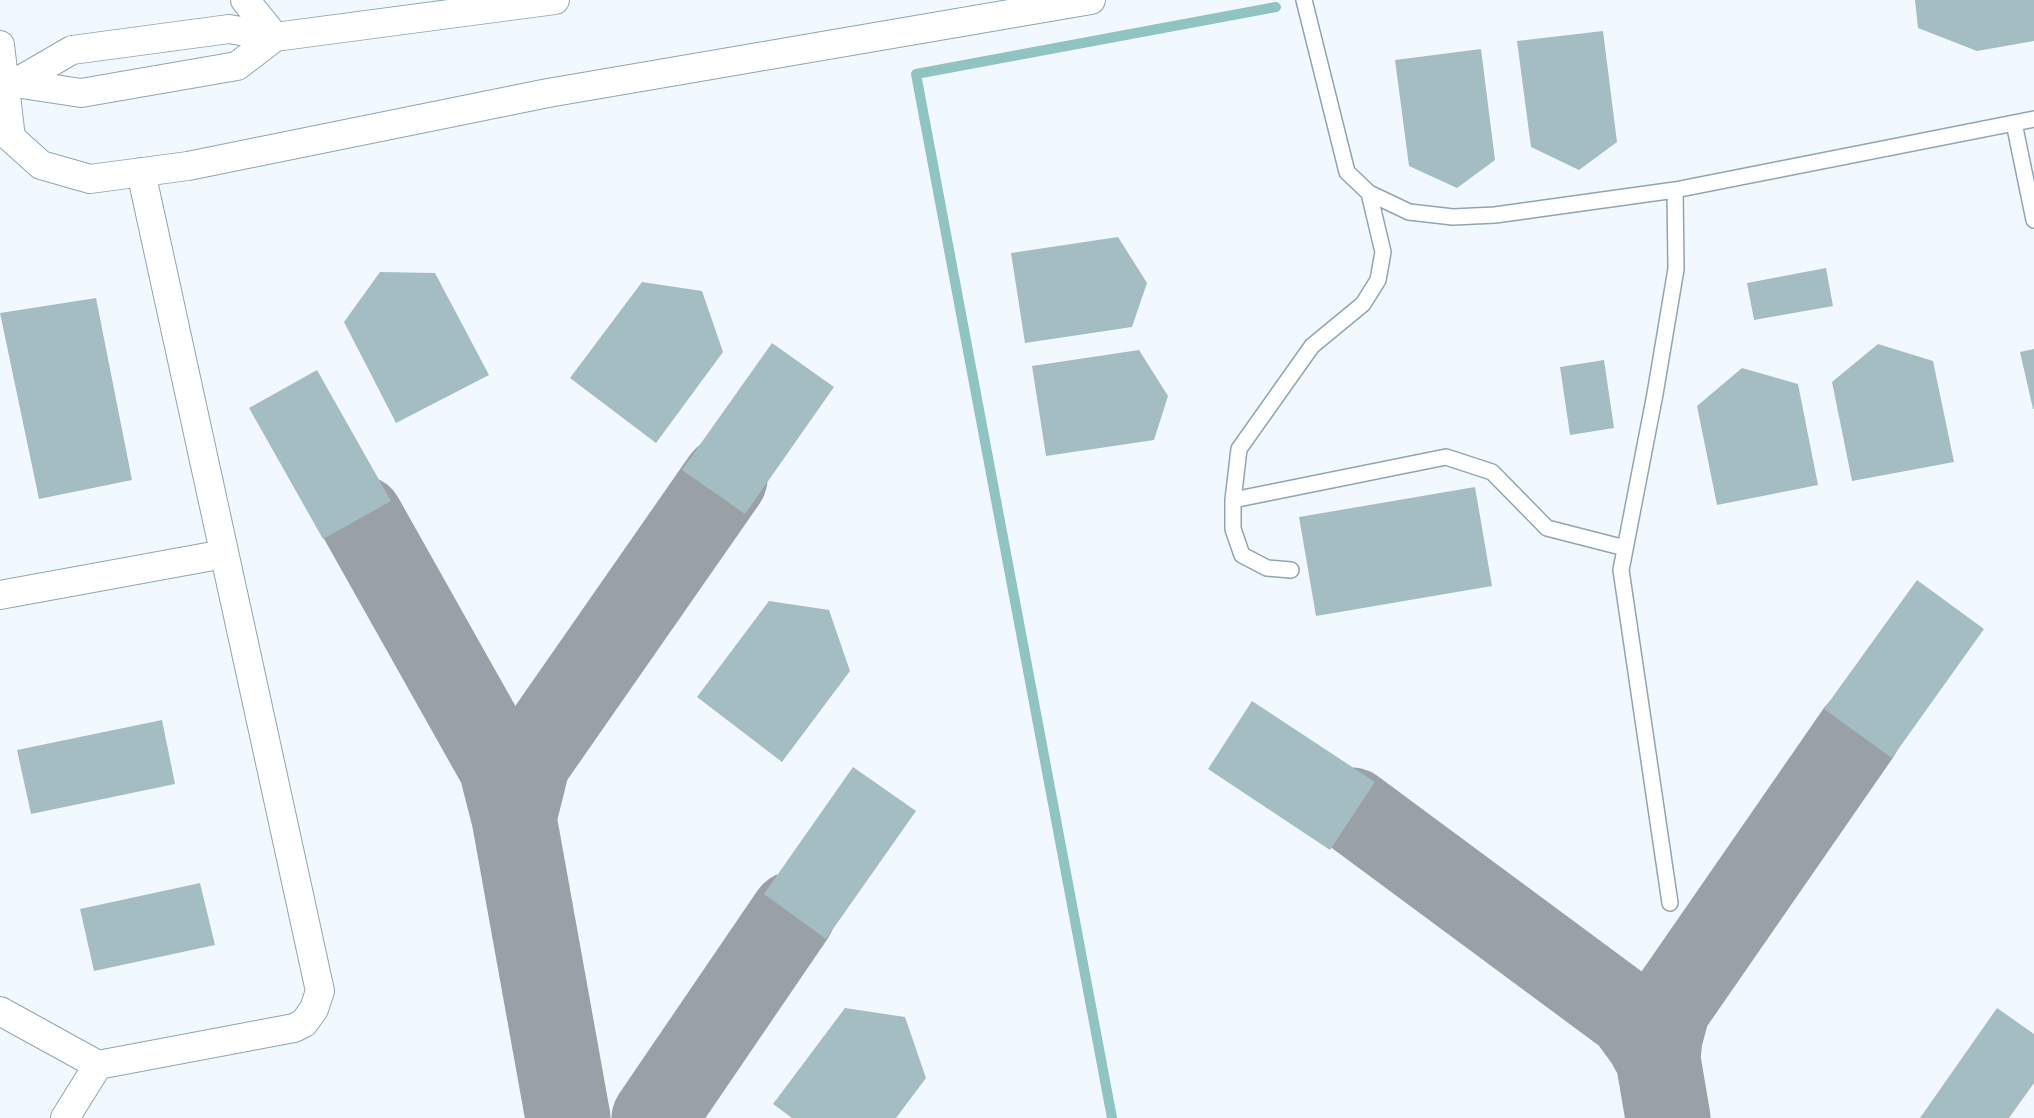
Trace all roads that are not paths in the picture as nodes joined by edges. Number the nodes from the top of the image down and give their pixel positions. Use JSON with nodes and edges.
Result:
{"nodes":[{"id":1,"x":245,"y":0,"type":"edge"},
{"id":2,"x":555,"y":0,"type":"edge"},
{"id":3,"x":1091,"y":0,"type":"edge"},
{"id":4,"x":1304,"y":0,"type":"edge"},
{"id":5,"x":275,"y":37,"type":"junction"},
{"id":6,"x":0,"y":45,"type":"edge"},
{"id":7,"x":6,"y":84,"type":"edge"},
{"id":8,"x":2034,"y":119,"type":"edge"},
{"id":9,"x":2014,"y":123,"type":"junction"},
{"id":10,"x":141,"y":172,"type":"junction"},
{"id":11,"x":1674,"y":190,"type":"junction"},
{"id":12,"x":1369,"y":193,"type":"junction"},
{"id":13,"x":2034,"y":220,"type":"edge"},
{"id":14,"x":1233,"y":500,"type":"junction"},
{"id":15,"x":1625,"y":548,"type":"junction"},
{"id":16,"x":224,"y":554,"type":"junction"},
{"id":17,"x":1291,"y":570,"type":"dead end"},
{"id":18,"x":0,"y":595,"type":"edge"},
{"id":19,"x":1670,"y":903,"type":"dead end"},
{"id":20,"x":0,"y":1011,"type":"edge"},
{"id":21,"x":98,"y":1065,"type":"junction"},
{"id":22,"x":65,"y":1118,"type":"edge"}],
"edges":[{"from":1,"to":5,"type":"street"},
{"from":2,"to":5,"type":"street"},
{"from":3,"to":10,"type":"street"},
{"from":4,"to":12,"type":"lane"},
{"from":5,"to":7,"type":"street"},
{"from":5,"to":7,"type":"street"},
{"from":6,"to":7,"type":"street"},
{"from":7,"to":10,"type":"street"},
{"from":8,"to":9,"type":"lane"},
{"from":9,"to":11,"type":"lane"},
{"from":9,"to":13,"type":"lane"},
{"from":10,"to":16,"type":"street"},
{"from":11,"to":12,"type":"lane"},
{"from":11,"to":15,"type":"lane"},
{"from":12,"to":14,"type":"lane"},
{"from":14,"to":15,"type":"lane"},
{"from":14,"to":17,"type":"lane"},
{"from":15,"to":19,"type":"lane"},
{"from":16,"to":18,"type":"street"},
{"from":16,"to":21,"type":"street"},
{"from":20,"to":21,"type":"street"},
{"from":21,"to":22,"type":"street"}]}
